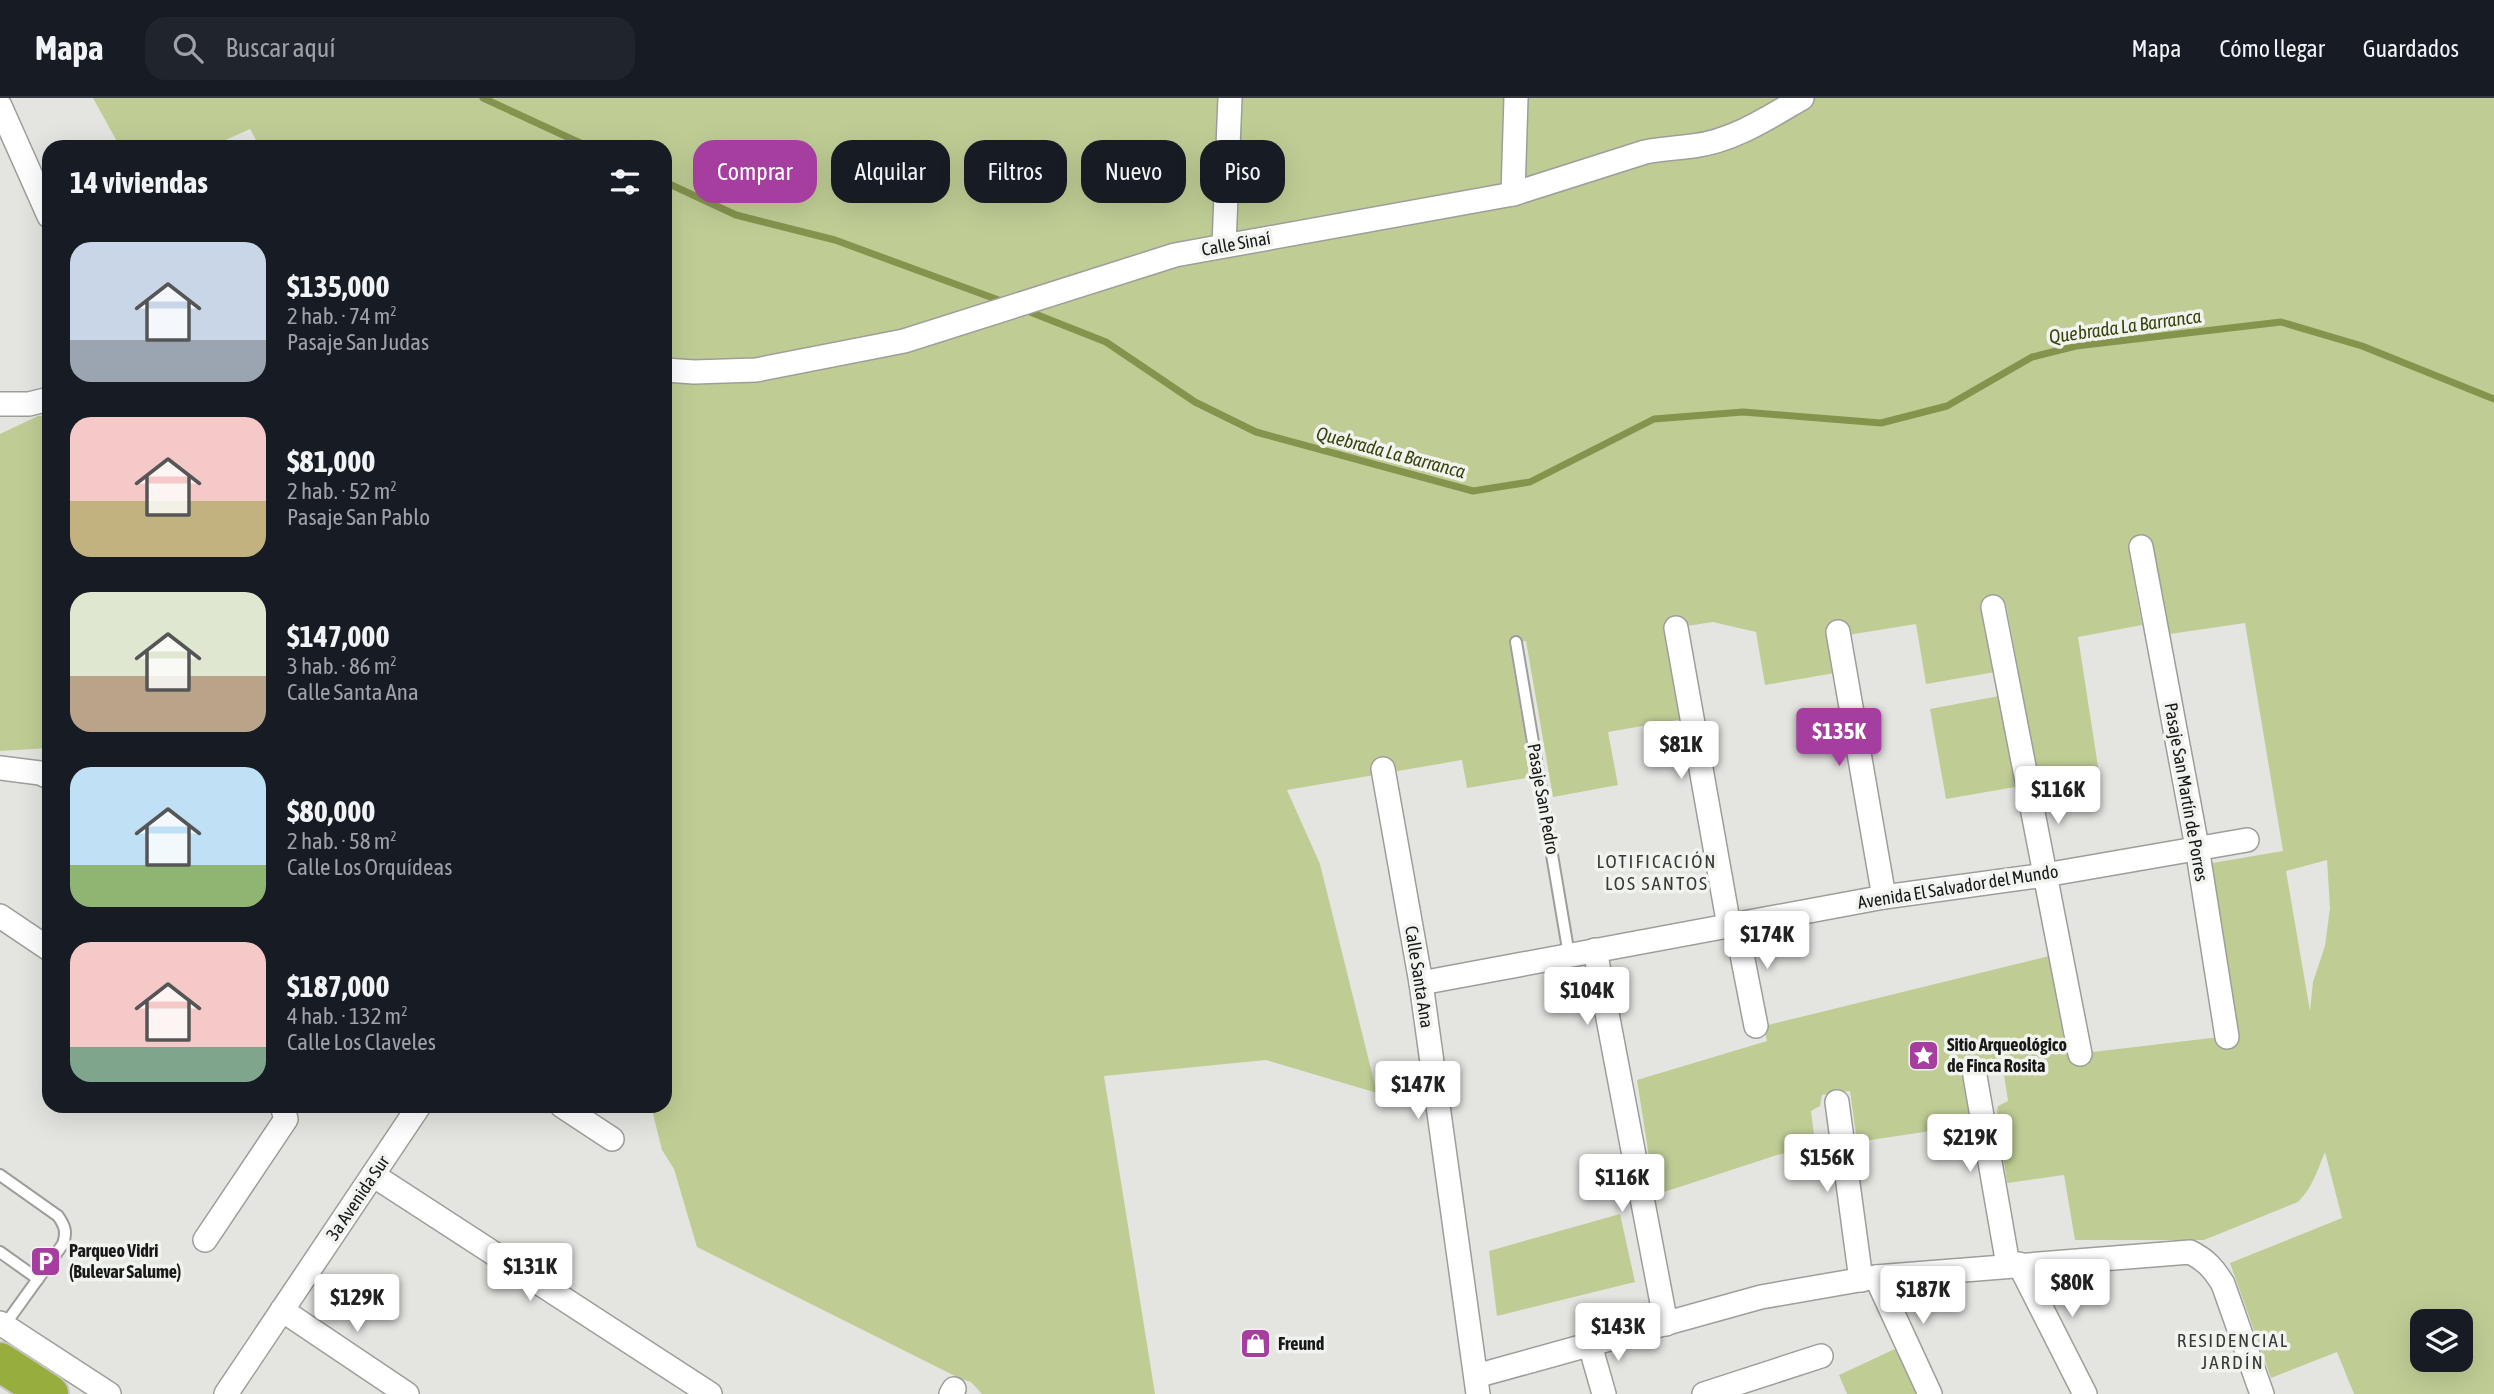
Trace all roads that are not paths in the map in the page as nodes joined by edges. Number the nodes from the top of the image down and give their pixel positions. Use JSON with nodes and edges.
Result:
{"nodes":[{"id":1,"x":1230,"y":98,"type":"edge"},
{"id":2,"x":1516,"y":98,"type":"edge"},
{"id":3,"x":1802,"y":98,"type":"edge"},
{"id":4,"x":0,"y":106,"type":"edge"},
{"id":5,"x":1513,"y":194,"type":"junction"},
{"id":6,"x":42,"y":200,"type":"edge"},
{"id":7,"x":1224,"y":245,"type":"junction"},
{"id":8,"x":672,"y":370,"type":"edge"},
{"id":9,"x":42,"y":401,"type":"edge"},
{"id":10,"x":0,"y":404,"type":"edge"},
{"id":11,"x":2141,"y":547,"type":"dead end"},
{"id":12,"x":1993,"y":607,"type":"dead end"},
{"id":13,"x":1676,"y":628,"type":"dead end"},
{"id":14,"x":1838,"y":632,"type":"dead end"},
{"id":15,"x":1516,"y":642,"type":"dead end"},
{"id":16,"x":0,"y":768,"type":"edge"},
{"id":17,"x":1383,"y":769,"type":"dead end"},
{"id":18,"x":42,"y":774,"type":"edge"},
{"id":19,"x":2247,"y":840,"type":"dead end"},
{"id":20,"x":2197,"y":847,"type":"junction"},
{"id":21,"x":2045,"y":875,"type":"junction"},
{"id":22,"x":1884,"y":897,"type":"junction"},
{"id":23,"x":0,"y":916,"type":"edge"},
{"id":24,"x":1732,"y":925,"type":"junction"},
{"id":25,"x":42,"y":944,"type":"edge"},
{"id":26,"x":1595,"y":950,"type":"junction"},
{"id":27,"x":1569,"y":955,"type":"junction"},
{"id":28,"x":1421,"y":983,"type":"junction"},
{"id":29,"x":1756,"y":1026,"type":"dead end"},
{"id":30,"x":2227,"y":1037,"type":"dead end"},
{"id":31,"x":2080,"y":1054,"type":"dead end"},
{"id":32,"x":1975,"y":1076,"type":"dead end"},
{"id":33,"x":1837,"y":1102,"type":"dead end"},
{"id":34,"x":284,"y":1113,"type":"edge"},
{"id":35,"x":414,"y":1113,"type":"edge"},
{"id":36,"x":573,"y":1113,"type":"edge"},
{"id":37,"x":612,"y":1139,"type":"dead end"},
{"id":38,"x":0,"y":1175,"type":"edge"},
{"id":39,"x":373,"y":1175,"type":"junction"},
{"id":40,"x":205,"y":1240,"type":"dead end"},
{"id":41,"x":0,"y":1252,"type":"edge"},
{"id":42,"x":2014,"y":1265,"type":"junction"},
{"id":43,"x":38,"y":1279,"type":"junction"},
{"id":44,"x":1868,"y":1279,"type":"junction"},
{"id":45,"x":282,"y":1310,"type":"junction"},
{"id":46,"x":1666,"y":1324,"type":"junction"},
{"id":47,"x":1,"y":1335,"type":"edge"},
{"id":48,"x":1590,"y":1345,"type":"junction"},
{"id":49,"x":1821,"y":1356,"type":"dead end"},
{"id":50,"x":1477,"y":1385,"type":"edge"},
{"id":51,"x":49,"y":1394,"type":"edge"},
{"id":52,"x":109,"y":1394,"type":"edge"},
{"id":53,"x":226,"y":1394,"type":"edge"},
{"id":54,"x":407,"y":1394,"type":"edge"},
{"id":55,"x":710,"y":1394,"type":"edge"},
{"id":56,"x":1604,"y":1394,"type":"edge"},
{"id":57,"x":1704,"y":1394,"type":"edge"},
{"id":58,"x":1930,"y":1394,"type":"edge"},
{"id":59,"x":2085,"y":1394,"type":"edge"},
{"id":60,"x":2262,"y":1394,"type":"edge"}],
"edges":[{"from":1,"to":7,"type":"street"},
{"from":2,"to":5,"type":"street"},
{"from":3,"to":5,"type":"street","name":"Calle Sinaí"},
{"from":4,"to":6,"type":"street"},
{"from":5,"to":7,"type":"street","name":"Calle Sinaí"},
{"from":7,"to":8,"type":"street","name":"Calle Sinaí"},
{"from":9,"to":10,"type":"street"},
{"from":11,"to":20,"type":"street","name":"Pasaje San Martín de Porres"},
{"from":12,"to":21,"type":"street"},
{"from":13,"to":24,"type":"street"},
{"from":14,"to":22,"type":"street"},
{"from":15,"to":27,"type":"lane","name":"Pasaje San Pedro"},
{"from":16,"to":18,"type":"street"},
{"from":17,"to":28,"type":"street","name":"Calle Santa Ana"},
{"from":19,"to":20,"type":"street","name":"Avenida El Salvador del Mundo"},
{"from":20,"to":21,"type":"street","name":"Avenida El Salvador del Mundo"},
{"from":20,"to":30,"type":"street","name":"Pasaje San Martín de Porres"},
{"from":21,"to":22,"type":"street","name":"Avenida El Salvador del Mundo"},
{"from":21,"to":31,"type":"street"},
{"from":22,"to":24,"type":"street","name":"Avenida El Salvador del Mundo"},
{"from":23,"to":25,"type":"street"},
{"from":24,"to":26,"type":"street","name":"Avenida El Salvador del Mundo"},
{"from":24,"to":29,"type":"street"},
{"from":26,"to":27,"type":"street","name":"Avenida El Salvador del Mundo"},
{"from":26,"to":46,"type":"street"},
{"from":27,"to":28,"type":"street","name":"Avenida El Salvador del Mundo"},
{"from":28,"to":50,"type":"street","name":"Calle Santa Ana"},
{"from":32,"to":42,"type":"street"},
{"from":33,"to":44,"type":"street"},
{"from":34,"to":40,"type":"street"},
{"from":35,"to":39,"type":"street","name":"3a Avenida Sur"},
{"from":36,"to":37,"type":"street"},
{"from":38,"to":43,"type":"lane"},
{"from":39,"to":45,"type":"street","name":"3a Avenida Sur"},
{"from":39,"to":55,"type":"street"},
{"from":41,"to":43,"type":"lane"},
{"from":42,"to":44,"type":"street"},
{"from":42,"to":59,"type":"street"},
{"from":42,"to":60,"type":"street"},
{"from":43,"to":47,"type":"lane"},
{"from":44,"to":46,"type":"street"},
{"from":44,"to":58,"type":"street"},
{"from":45,"to":53,"type":"street","name":"3a Avenida Sur"},
{"from":45,"to":54,"type":"street"},
{"from":46,"to":48,"type":"street"},
{"from":47,"to":51,"type":"highway"},
{"from":47,"to":52,"type":"street"},
{"from":48,"to":50,"type":"street"},
{"from":48,"to":56,"type":"street"},
{"from":49,"to":57,"type":"street"}]}
